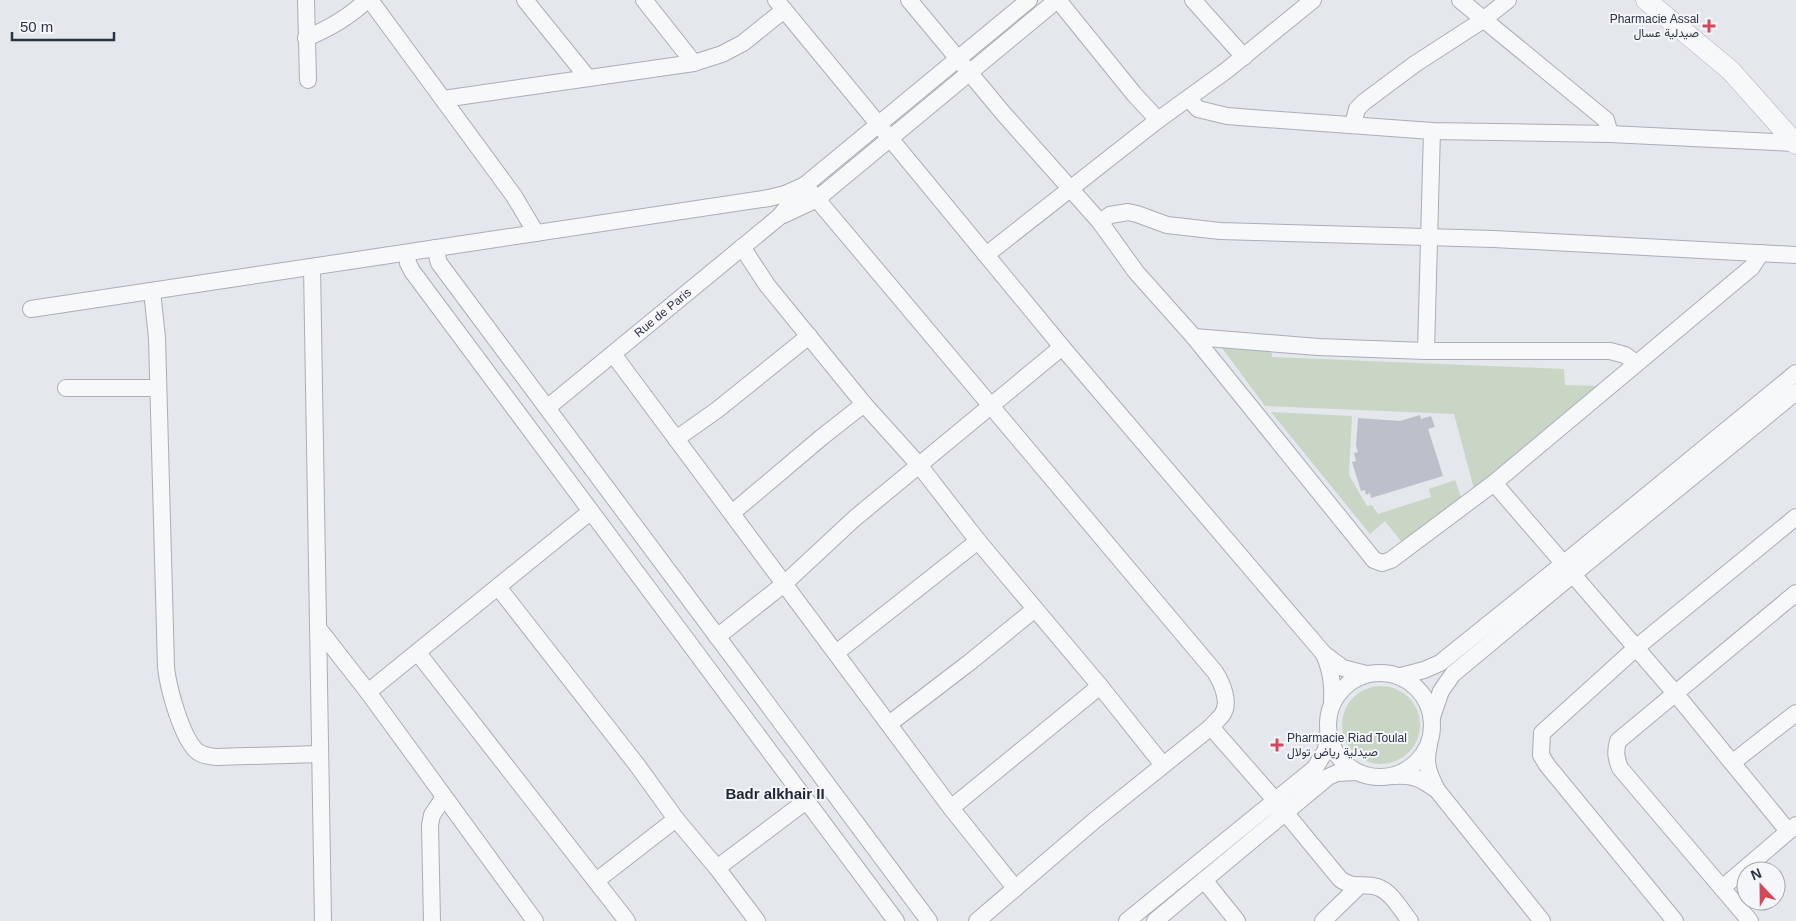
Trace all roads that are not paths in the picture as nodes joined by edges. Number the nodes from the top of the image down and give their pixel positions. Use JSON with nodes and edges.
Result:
{"nodes":[{"id":1,"x":306,"y":0,"type":"edge"},
{"id":2,"x":369,"y":0,"type":"edge"},
{"id":3,"x":525,"y":0,"type":"edge"},
{"id":4,"x":644,"y":0,"type":"edge"},
{"id":5,"x":910,"y":0,"type":"edge"},
{"id":6,"x":1028,"y":0,"type":"edge"},
{"id":7,"x":1057,"y":0,"type":"edge"},
{"id":8,"x":1193,"y":0,"type":"edge"},
{"id":9,"x":1311,"y":0,"type":"edge"},
{"id":10,"x":1460,"y":0,"type":"edge"},
{"id":11,"x":1508,"y":0,"type":"edge"},
{"id":12,"x":1646,"y":0,"type":"edge"},
{"id":13,"x":780,"y":5,"type":"edge"},
{"id":14,"x":1483,"y":20,"type":"junction"},
{"id":15,"x":306,"y":38,"type":"junction"},
{"id":16,"x":1244,"y":57,"type":"junction"},
{"id":17,"x":958,"y":58,"type":"junction"},
{"id":18,"x":694,"y":63,"type":"junction"},
{"id":19,"x":970,"y":72,"type":"junction"},
{"id":20,"x":588,"y":78,"type":"junction"},
{"id":21,"x":308,"y":80,"type":"dead end"},
{"id":22,"x":443,"y":99,"type":"junction"},
{"id":23,"x":1190,"y":99,"type":"junction"},
{"id":24,"x":1158,"y":120,"type":"junction"},
{"id":25,"x":879,"y":124,"type":"junction"},
{"id":26,"x":1353,"y":125,"type":"junction"},
{"id":27,"x":1432,"y":131,"type":"junction"},
{"id":28,"x":1610,"y":134,"type":"junction"},
{"id":29,"x":891,"y":138,"type":"junction"},
{"id":30,"x":1796,"y":144,"type":"edge"},
{"id":31,"x":805,"y":185,"type":"junction"},
{"id":32,"x":1070,"y":188,"type":"junction"},
{"id":33,"x":817,"y":199,"type":"junction"},
{"id":34,"x":779,"y":217,"type":"junction"},
{"id":35,"x":1100,"y":222,"type":"junction"},
{"id":36,"x":536,"y":233,"type":"junction"},
{"id":37,"x":1429,"y":238,"type":"junction"},
{"id":38,"x":742,"y":247,"type":"junction"},
{"id":39,"x":435,"y":248,"type":"junction"},
{"id":40,"x":407,"y":253,"type":"junction"},
{"id":41,"x":1761,"y":253,"type":"junction"},
{"id":42,"x":986,"y":254,"type":"junction"},
{"id":43,"x":1796,"y":255,"type":"edge"},
{"id":44,"x":312,"y":267,"type":"junction"},
{"id":45,"x":152,"y":291,"type":"junction"},
{"id":46,"x":30,"y":309,"type":"dead end"},
{"id":47,"x":809,"y":336,"type":"junction"},
{"id":48,"x":1194,"y":337,"type":"junction"},
{"id":49,"x":1062,"y":347,"type":"junction"},
{"id":50,"x":1426,"y":351,"type":"junction"},
{"id":51,"x":613,"y":354,"type":"junction"},
{"id":52,"x":1636,"y":363,"type":"junction"},
{"id":53,"x":1796,"y":372,"type":"edge"},
{"id":54,"x":66,"y":388,"type":"dead end"},
{"id":55,"x":158,"y":388,"type":"junction"},
{"id":56,"x":1796,"y":392,"type":"edge"},
{"id":57,"x":864,"y":404,"type":"junction"},
{"id":58,"x":990,"y":406,"type":"junction"},
{"id":59,"x":547,"y":408,"type":"junction"},
{"id":60,"x":676,"y":439,"type":"junction"},
{"id":61,"x":919,"y":465,"type":"junction"},
{"id":62,"x":1494,"y":483,"type":"junction"},
{"id":63,"x":590,"y":512,"type":"junction"},
{"id":64,"x":732,"y":513,"type":"junction"},
{"id":65,"x":1796,"y":517,"type":"edge"},
{"id":66,"x":978,"y":541,"type":"junction"},
{"id":67,"x":1568,"y":570,"type":"junction"},
{"id":68,"x":784,"y":584,"type":"junction"},
{"id":69,"x":498,"y":587,"type":"junction"},
{"id":70,"x":1796,"y":593,"type":"edge"},
{"id":71,"x":1035,"y":609,"type":"junction"},
{"id":72,"x":318,"y":628,"type":"junction"},
{"id":73,"x":718,"y":637,"type":"junction"},
{"id":74,"x":1637,"y":647,"type":"junction"},
{"id":75,"x":418,"y":653,"type":"junction"},
{"id":76,"x":836,"y":653,"type":"junction"},
{"id":77,"x":1324,"y":654,"type":"junction"},
{"id":78,"x":1366,"y":674,"type":"junction"},
{"id":79,"x":1401,"y":676,"type":"junction"},
{"id":80,"x":1100,"y":686,"type":"junction"},
{"id":81,"x":368,"y":692,"type":"junction"},
{"id":82,"x":1675,"y":693,"type":"junction"},
{"id":83,"x":1332,"y":703,"type":"junction"},
{"id":84,"x":1796,"y":713,"type":"edge"},
{"id":85,"x":1432,"y":716,"type":"junction"},
{"id":86,"x":889,"y":724,"type":"junction"},
{"id":87,"x":1211,"y":727,"type":"junction"},
{"id":88,"x":1328,"y":736,"type":"junction"},
{"id":89,"x":1429,"y":744,"type":"junction"},
{"id":90,"x":320,"y":754,"type":"junction"},
{"id":91,"x":1733,"y":762,"type":"junction"},
{"id":92,"x":1163,"y":765,"type":"junction"},
{"id":93,"x":1356,"y":772,"type":"junction"},
{"id":94,"x":1391,"y":776,"type":"junction"},
{"id":95,"x":1437,"y":790,"type":"junction"},
{"id":96,"x":444,"y":797,"type":"junction"},
{"id":97,"x":806,"y":801,"type":"junction"},
{"id":98,"x":1280,"y":806,"type":"junction"},
{"id":99,"x":951,"y":808,"type":"junction"},
{"id":100,"x":676,"y":819,"type":"junction"},
{"id":101,"x":1792,"y":828,"type":"edge"},
{"id":102,"x":717,"y":868,"type":"junction"},
{"id":103,"x":1204,"y":880,"type":"junction"},
{"id":104,"x":596,"y":881,"type":"junction"},
{"id":105,"x":1359,"y":886,"type":"junction"},
{"id":106,"x":1015,"y":888,"type":"junction"},
{"id":107,"x":1722,"y":888,"type":"junction"},
{"id":108,"x":533,"y":920,"type":"edge"},
{"id":109,"x":323,"y":921,"type":"edge"},
{"id":110,"x":432,"y":921,"type":"edge"},
{"id":111,"x":627,"y":921,"type":"edge"},
{"id":112,"x":757,"y":921,"type":"edge"},
{"id":113,"x":896,"y":921,"type":"edge"},
{"id":114,"x":928,"y":921,"type":"edge"},
{"id":115,"x":977,"y":921,"type":"edge"},
{"id":116,"x":1127,"y":921,"type":"edge"},
{"id":117,"x":1155,"y":921,"type":"edge"},
{"id":118,"x":1237,"y":921,"type":"edge"},
{"id":119,"x":1323,"y":921,"type":"edge"},
{"id":120,"x":1410,"y":921,"type":"edge"},
{"id":121,"x":1542,"y":921,"type":"edge"},
{"id":122,"x":1675,"y":921,"type":"edge"},
{"id":123,"x":1750,"y":921,"type":"edge"}],
"edges":[{"from":1,"to":15,"type":"street"},
{"from":2,"to":15,"type":"street"},
{"from":2,"to":22,"type":"street"},
{"from":3,"to":20,"type":"street"},
{"from":4,"to":18,"type":"street"},
{"from":5,"to":17,"type":"street"},
{"from":6,"to":17,"type":"street"},
{"from":7,"to":19,"type":"street"},
{"from":7,"to":24,"type":"street"},
{"from":8,"to":16,"type":"street"},
{"from":9,"to":16,"type":"street"},
{"from":10,"to":14,"type":"street"},
{"from":11,"to":14,"type":"street"},
{"from":12,"to":30,"type":"street"},
{"from":13,"to":18,"type":"street"},
{"from":13,"to":25,"type":"street"},
{"from":14,"to":26,"type":"street"},
{"from":14,"to":28,"type":"street"},
{"from":15,"to":21,"type":"street"},
{"from":16,"to":23,"type":"street"},
{"from":17,"to":19,"type":"street"},
{"from":17,"to":25,"type":"street"},
{"from":18,"to":20,"type":"street"},
{"from":19,"to":29,"type":"street"},
{"from":19,"to":32,"type":"street"},
{"from":20,"to":22,"type":"street"},
{"from":22,"to":36,"type":"street"},
{"from":23,"to":24,"type":"street"},
{"from":23,"to":26,"type":"street"},
{"from":24,"to":32,"type":"street"},
{"from":25,"to":29,"type":"street"},
{"from":25,"to":31,"type":"street"},
{"from":26,"to":27,"type":"street"},
{"from":27,"to":28,"type":"street"},
{"from":27,"to":37,"type":"street"},
{"from":28,"to":30,"type":"street"},
{"from":29,"to":33,"type":"street"},
{"from":29,"to":42,"type":"street"},
{"from":31,"to":33,"type":"street"},
{"from":31,"to":34,"type":"street"},
{"from":31,"to":36,"type":"street"},
{"from":32,"to":35,"type":"street"},
{"from":32,"to":42,"type":"street"},
{"from":33,"to":34,"type":"street"},
{"from":33,"to":58,"type":"street"},
{"from":34,"to":38,"type":"street","name":"Rue de Paris"},
{"from":35,"to":37,"type":"street"},
{"from":35,"to":48,"type":"street"},
{"from":36,"to":39,"type":"street"},
{"from":37,"to":41,"type":"street"},
{"from":37,"to":50,"type":"street"},
{"from":38,"to":47,"type":"street"},
{"from":38,"to":51,"type":"street","name":"Rue de Paris"},
{"from":39,"to":40,"type":"street"},
{"from":39,"to":59,"type":"street"},
{"from":40,"to":44,"type":"street"},
{"from":40,"to":63,"type":"street"},
{"from":41,"to":43,"type":"street"},
{"from":41,"to":52,"type":"street"},
{"from":42,"to":49,"type":"street"},
{"from":44,"to":45,"type":"street"},
{"from":44,"to":72,"type":"street"},
{"from":45,"to":46,"type":"street"},
{"from":45,"to":55,"type":"street"},
{"from":47,"to":57,"type":"street"},
{"from":47,"to":60,"type":"street"},
{"from":48,"to":50,"type":"street"},
{"from":48,"to":62,"type":"street"},
{"from":49,"to":58,"type":"street"},
{"from":49,"to":77,"type":"street"},
{"from":50,"to":52,"type":"street"},
{"from":51,"to":59,"type":"street","name":"Rue de Paris"},
{"from":51,"to":60,"type":"street"},
{"from":52,"to":62,"type":"street"},
{"from":53,"to":67,"type":"street"},
{"from":54,"to":55,"type":"street"},
{"from":55,"to":90,"type":"street"},
{"from":56,"to":67,"type":"street"},
{"from":57,"to":61,"type":"street"},
{"from":57,"to":64,"type":"street"},
{"from":58,"to":61,"type":"street"},
{"from":58,"to":87,"type":"street"},
{"from":59,"to":73,"type":"street"},
{"from":60,"to":64,"type":"street"},
{"from":61,"to":66,"type":"street"},
{"from":61,"to":68,"type":"street"},
{"from":62,"to":67,"type":"street"},
{"from":63,"to":69,"type":"street"},
{"from":63,"to":97,"type":"street"},
{"from":64,"to":68,"type":"street"},
{"from":65,"to":74,"type":"street"},
{"from":66,"to":71,"type":"street"},
{"from":66,"to":76,"type":"street"},
{"from":67,"to":74,"type":"street"},
{"from":67,"to":79,"type":"street"},
{"from":67,"to":85,"type":"street"},
{"from":68,"to":73,"type":"street"},
{"from":68,"to":76,"type":"street"},
{"from":69,"to":75,"type":"street"},
{"from":69,"to":100,"type":"street"},
{"from":70,"to":82,"type":"street"},
{"from":71,"to":80,"type":"street"},
{"from":71,"to":86,"type":"street"},
{"from":72,"to":81,"type":"street"},
{"from":72,"to":90,"type":"street"},
{"from":73,"to":114,"type":"street"},
{"from":74,"to":82,"type":"street"},
{"from":74,"to":122,"type":"street"},
{"from":75,"to":81,"type":"street"},
{"from":75,"to":104,"type":"street"},
{"from":76,"to":86,"type":"street"},
{"from":77,"to":78,"type":"street"},
{"from":77,"to":83,"type":"street"},
{"from":78,"to":79,"type":"street"},
{"from":78,"to":83,"type":"street"},
{"from":79,"to":85,"type":"street"},
{"from":80,"to":92,"type":"street"},
{"from":80,"to":99,"type":"street"},
{"from":81,"to":96,"type":"street"},
{"from":82,"to":91,"type":"street"},
{"from":82,"to":107,"type":"street"},
{"from":83,"to":88,"type":"street"},
{"from":84,"to":91,"type":"street"},
{"from":85,"to":89,"type":"street"},
{"from":86,"to":99,"type":"street"},
{"from":87,"to":92,"type":"street"},
{"from":87,"to":98,"type":"street"},
{"from":88,"to":93,"type":"street"},
{"from":88,"to":98,"type":"street"},
{"from":89,"to":94,"type":"street"},
{"from":89,"to":95,"type":"street"},
{"from":90,"to":109,"type":"street"},
{"from":91,"to":101,"type":"street"},
{"from":92,"to":106,"type":"street"},
{"from":93,"to":94,"type":"street"},
{"from":93,"to":98,"type":"street"},
{"from":94,"to":95,"type":"street"},
{"from":95,"to":121,"type":"street"},
{"from":96,"to":108,"type":"street"},
{"from":96,"to":110,"type":"street"},
{"from":97,"to":102,"type":"street"},
{"from":97,"to":113,"type":"street"},
{"from":98,"to":103,"type":"street"},
{"from":98,"to":105,"type":"street"},
{"from":98,"to":116,"type":"street"},
{"from":99,"to":106,"type":"street"},
{"from":100,"to":102,"type":"street"},
{"from":100,"to":104,"type":"street"},
{"from":101,"to":107,"type":"street"},
{"from":102,"to":112,"type":"street"},
{"from":103,"to":117,"type":"street"},
{"from":103,"to":118,"type":"street"},
{"from":104,"to":111,"type":"street"},
{"from":105,"to":119,"type":"street"},
{"from":105,"to":120,"type":"street"},
{"from":106,"to":115,"type":"street"},
{"from":107,"to":123,"type":"street"}]}
